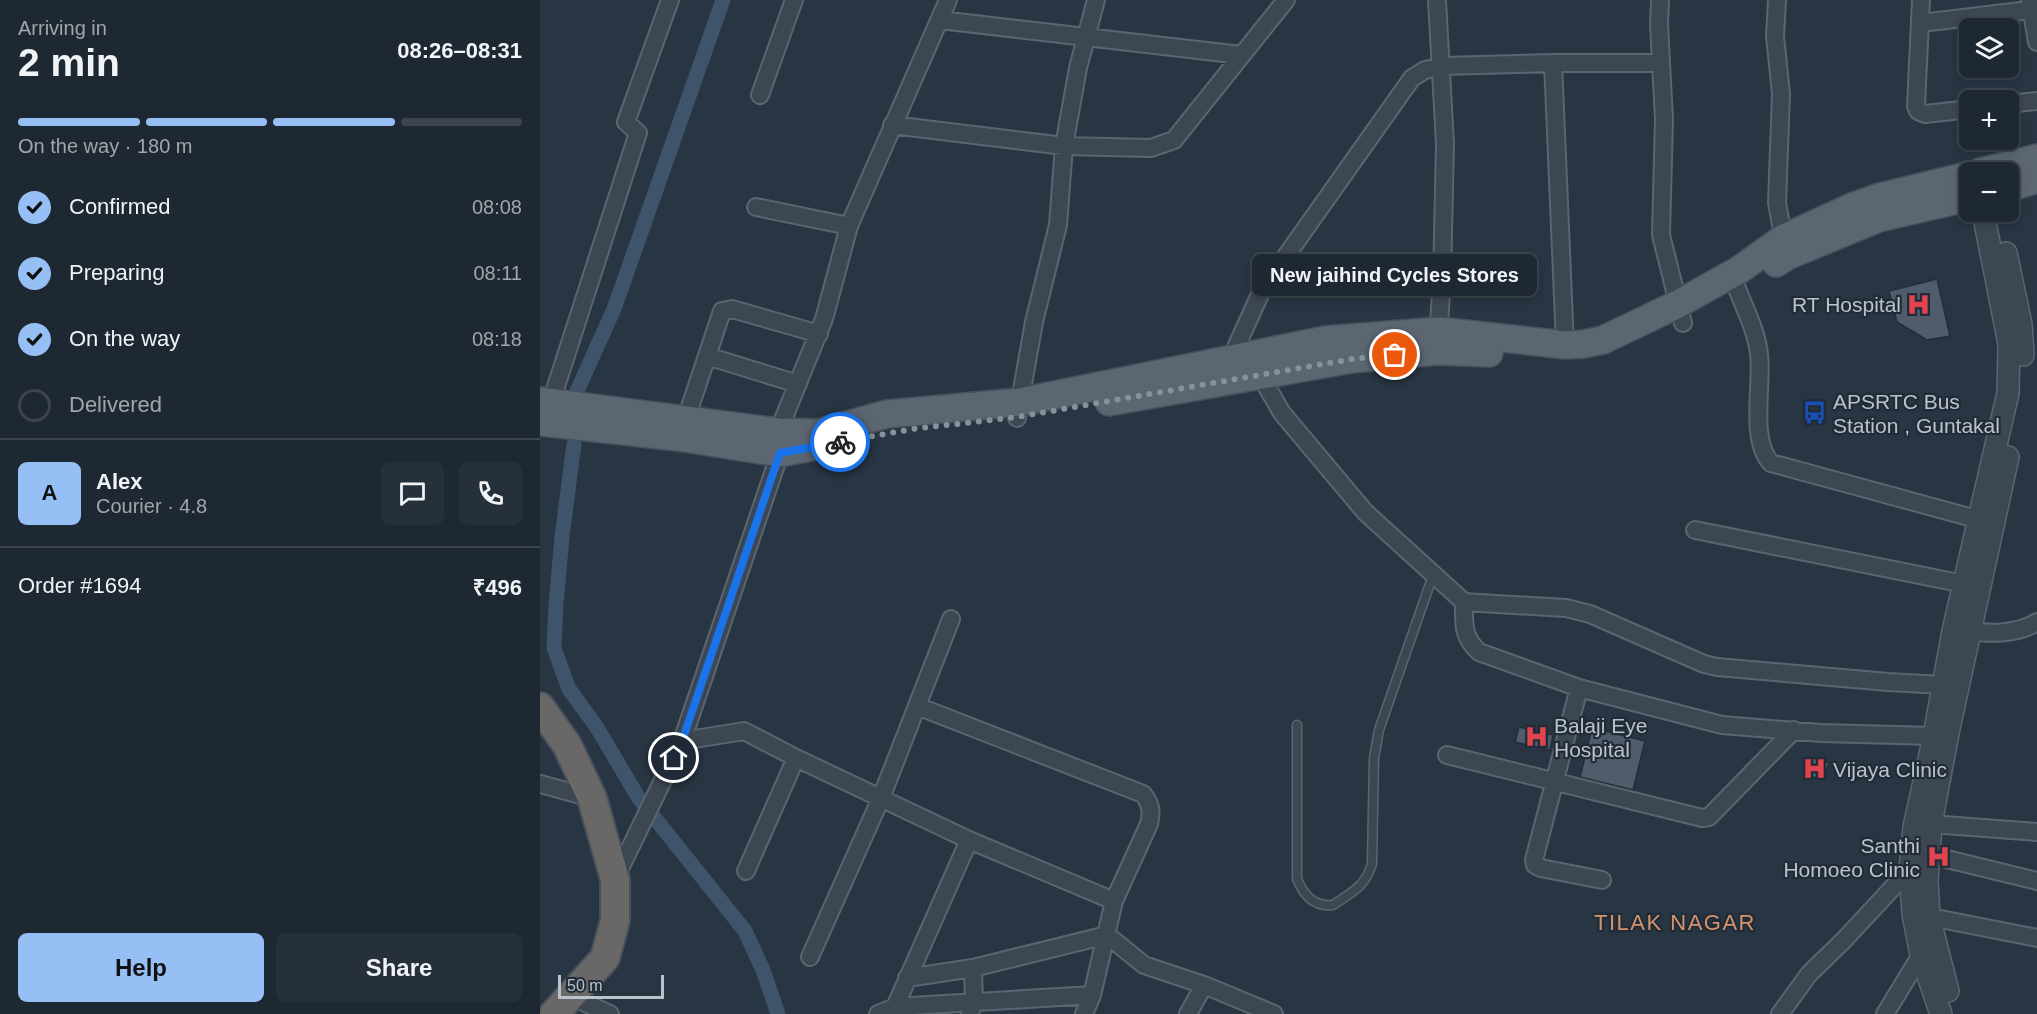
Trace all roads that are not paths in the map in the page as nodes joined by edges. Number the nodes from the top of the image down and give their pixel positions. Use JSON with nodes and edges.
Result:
{"nodes":[{"id":1,"x":670,"y":0,"type":"edge"},
{"id":2,"x":794,"y":0,"type":"edge"},
{"id":3,"x":948,"y":0,"type":"edge"},
{"id":4,"x":1096,"y":0,"type":"edge"},
{"id":5,"x":1286,"y":0,"type":"edge"},
{"id":6,"x":1437,"y":0,"type":"edge"},
{"id":7,"x":1660,"y":0,"type":"edge"},
{"id":8,"x":1777,"y":0,"type":"edge"},
{"id":9,"x":1921,"y":0,"type":"edge"},
{"id":10,"x":2033,"y":6,"type":"edge"},
{"id":11,"x":940,"y":20,"type":"junction"},
{"id":12,"x":1921,"y":23,"type":"junction"},
{"id":13,"x":1087,"y":36,"type":"junction"},
{"id":14,"x":2037,"y":42,"type":"edge"},
{"id":15,"x":1241,"y":56,"type":"junction"},
{"id":16,"x":1553,"y":63,"type":"junction"},
{"id":17,"x":1661,"y":63,"type":"junction"},
{"id":18,"x":1442,"y":66,"type":"junction"},
{"id":19,"x":760,"y":95,"type":"dead end"},
{"id":20,"x":2037,"y":101,"type":"edge"},
{"id":21,"x":2019,"y":103,"type":"edge"},
{"id":22,"x":1959,"y":110,"type":"edge"},
{"id":23,"x":892,"y":125,"type":"junction"},
{"id":24,"x":1064,"y":146,"type":"junction"},
{"id":25,"x":2037,"y":158,"type":"edge"},
{"id":26,"x":2019,"y":164,"type":"edge"},
{"id":27,"x":2019,"y":178,"type":"edge"},
{"id":28,"x":2037,"y":179,"type":"edge"},
{"id":29,"x":1959,"y":182,"type":"edge"},
{"id":30,"x":1959,"y":200,"type":"edge"},
{"id":31,"x":756,"y":207,"type":"dead end"},
{"id":32,"x":1985,"y":222,"type":"edge"},
{"id":33,"x":1999,"y":222,"type":"edge"},
{"id":34,"x":849,"y":226,"type":"junction"},
{"id":35,"x":1785,"y":247,"type":"junction"},
{"id":36,"x":1734,"y":282,"type":"junction"},
{"id":37,"x":1680,"y":313,"type":"junction"},
{"id":38,"x":819,"y":334,"type":"junction"},
{"id":39,"x":1438,"y":341,"type":"junction"},
{"id":40,"x":1565,"y":345,"type":"junction"},
{"id":41,"x":707,"y":356,"type":"junction"},
{"id":42,"x":1241,"y":368,"type":"junction"},
{"id":43,"x":798,"y":384,"type":"junction"},
{"id":44,"x":544,"y":408,"type":"edge"},
{"id":45,"x":1019,"y":410,"type":"junction"},
{"id":46,"x":686,"y":419,"type":"junction"},
{"id":47,"x":779,"y":442,"type":"junction"},
{"id":48,"x":1986,"y":522,"type":"junction"},
{"id":49,"x":1695,"y":530,"type":"dead end"},
{"id":50,"x":1433,"y":575,"type":"junction"},
{"id":51,"x":1964,"y":584,"type":"junction"},
{"id":52,"x":1464,"y":602,"type":"junction"},
{"id":53,"x":951,"y":619,"type":"dead end"},
{"id":54,"x":2037,"y":622,"type":"edge"},
{"id":55,"x":1962,"y":631,"type":"junction"},
{"id":56,"x":1943,"y":685,"type":"junction"},
{"id":57,"x":1579,"y":688,"type":"junction"},
{"id":58,"x":917,"y":706,"type":"junction"},
{"id":59,"x":540,"y":707,"type":"edge"},
{"id":60,"x":1297,"y":725,"type":"dead end"},
{"id":61,"x":1794,"y":730,"type":"junction"},
{"id":62,"x":1934,"y":736,"type":"junction"},
{"id":63,"x":682,"y":741,"type":"junction"},
{"id":64,"x":1447,"y":755,"type":"dead end"},
{"id":65,"x":796,"y":758,"type":"junction"},
{"id":66,"x":1554,"y":781,"type":"junction"},
{"id":67,"x":540,"y":784,"type":"edge"},
{"id":68,"x":592,"y":798,"type":"junction"},
{"id":69,"x":881,"y":798,"type":"junction"},
{"id":70,"x":1931,"y":824,"type":"junction"},
{"id":71,"x":2037,"y":832,"type":"edge"},
{"id":72,"x":969,"y":840,"type":"junction"},
{"id":73,"x":1917,"y":858,"type":"junction"},
{"id":74,"x":746,"y":871,"type":"dead end"},
{"id":75,"x":615,"y":879,"type":"junction"},
{"id":76,"x":1602,"y":880,"type":"dead end"},
{"id":77,"x":2037,"y":881,"type":"edge"},
{"id":78,"x":1114,"y":901,"type":"junction"},
{"id":79,"x":1921,"y":915,"type":"junction"},
{"id":80,"x":1107,"y":935,"type":"junction"},
{"id":81,"x":2037,"y":939,"type":"edge"},
{"id":82,"x":1922,"y":955,"type":"junction"},
{"id":83,"x":810,"y":957,"type":"dead end"},
{"id":84,"x":973,"y":968,"type":"junction"},
{"id":85,"x":907,"y":978,"type":"junction"},
{"id":86,"x":1204,"y":985,"type":"junction"},
{"id":87,"x":1092,"y":995,"type":"junction"},
{"id":88,"x":562,"y":1005,"type":"edge"},
{"id":89,"x":895,"y":1007,"type":"junction"},
{"id":90,"x":972,"y":1008,"type":"edge"},
{"id":91,"x":1256,"y":1010,"type":"edge"},
{"id":92,"x":610,"y":1014,"type":"edge"},
{"id":93,"x":878,"y":1014,"type":"edge"},
{"id":94,"x":1084,"y":1014,"type":"edge"},
{"id":95,"x":1188,"y":1014,"type":"edge"},
{"id":96,"x":1274,"y":1014,"type":"edge"},
{"id":97,"x":1780,"y":1014,"type":"edge"},
{"id":98,"x":1885,"y":1014,"type":"edge"},
{"id":99,"x":1941,"y":1014,"type":"edge"},
{"id":100,"x":1955,"y":1014,"type":"edge"}],
"edges":[{"from":1,"to":44,"type":"street"},
{"from":2,"to":19,"type":"street"},
{"from":3,"to":11,"type":"street"},
{"from":4,"to":13,"type":"street"},
{"from":5,"to":15,"type":"street"},
{"from":6,"to":18,"type":"street"},
{"from":7,"to":17,"type":"street"},
{"from":8,"to":35,"type":"street"},
{"from":9,"to":12,"type":"street"},
{"from":10,"to":12,"type":"street"},
{"from":10,"to":14,"type":"street"},
{"from":11,"to":13,"type":"street"},
{"from":11,"to":23,"type":"street"},
{"from":12,"to":22,"type":"street"},
{"from":13,"to":15,"type":"street"},
{"from":13,"to":24,"type":"street"},
{"from":15,"to":24,"type":"street"},
{"from":16,"to":17,"type":"street"},
{"from":16,"to":18,"type":"street"},
{"from":16,"to":40,"type":"street"},
{"from":17,"to":37,"type":"street"},
{"from":18,"to":39,"type":"street"},
{"from":18,"to":42,"type":"street"},
{"from":20,"to":21,"type":"street"},
{"from":23,"to":24,"type":"street"},
{"from":23,"to":34,"type":"street"},
{"from":24,"to":45,"type":"street"},
{"from":25,"to":26,"type":"main road"},
{"from":27,"to":28,"type":"main road"},
{"from":29,"to":35,"type":"main road"},
{"from":30,"to":35,"type":"main road"},
{"from":31,"to":34,"type":"street"},
{"from":32,"to":48,"type":"street"},
{"from":33,"to":48,"type":"street"},
{"from":34,"to":38,"type":"street"},
{"from":35,"to":36,"type":"main road"},
{"from":36,"to":37,"type":"main road"},
{"from":36,"to":48,"type":"street"},
{"from":37,"to":39,"type":"main road"},
{"from":37,"to":40,"type":"main road"},
{"from":38,"to":41,"type":"street"},
{"from":38,"to":43,"type":"street"},
{"from":39,"to":40,"type":"main road"},
{"from":39,"to":42,"type":"main road"},
{"from":41,"to":43,"type":"street"},
{"from":41,"to":46,"type":"street"},
{"from":42,"to":45,"type":"main road"},
{"from":42,"to":50,"type":"street"},
{"from":43,"to":47,"type":"street"},
{"from":44,"to":46,"type":"main road"},
{"from":44,"to":47,"type":"main road"},
{"from":45,"to":47,"type":"main road"},
{"from":46,"to":47,"type":"main road"},
{"from":47,"to":63,"type":"street"},
{"from":48,"to":51,"type":"street"},
{"from":48,"to":55,"type":"street"},
{"from":49,"to":51,"type":"street"},
{"from":50,"to":52,"type":"street"},
{"from":50,"to":60,"type":"lane"},
{"from":51,"to":55,"type":"street"},
{"from":52,"to":56,"type":"street"},
{"from":52,"to":57,"type":"street"},
{"from":53,"to":58,"type":"street"},
{"from":54,"to":55,"type":"street"},
{"from":55,"to":56,"type":"street"},
{"from":55,"to":70,"type":"street"},
{"from":56,"to":62,"type":"street"},
{"from":57,"to":61,"type":"street"},
{"from":57,"to":66,"type":"street"},
{"from":58,"to":69,"type":"street"},
{"from":58,"to":78,"type":"street"},
{"from":59,"to":68,"type":"highway"},
{"from":61,"to":62,"type":"street"},
{"from":61,"to":66,"type":"street"},
{"from":62,"to":73,"type":"street"},
{"from":63,"to":65,"type":"street"},
{"from":63,"to":75,"type":"street"},
{"from":64,"to":66,"type":"street"},
{"from":65,"to":69,"type":"street"},
{"from":65,"to":74,"type":"street"},
{"from":66,"to":76,"type":"street"},
{"from":67,"to":68,"type":"street"},
{"from":68,"to":75,"type":"highway"},
{"from":69,"to":72,"type":"street"},
{"from":69,"to":83,"type":"street"},
{"from":70,"to":71,"type":"street"},
{"from":70,"to":73,"type":"street"},
{"from":72,"to":78,"type":"street"},
{"from":72,"to":85,"type":"street"},
{"from":73,"to":77,"type":"street"},
{"from":73,"to":79,"type":"street"},
{"from":73,"to":97,"type":"street"},
{"from":75,"to":88,"type":"highway"},
{"from":78,"to":80,"type":"street"},
{"from":79,"to":81,"type":"street"},
{"from":79,"to":82,"type":"street"},
{"from":79,"to":100,"type":"street"},
{"from":80,"to":84,"type":"street"},
{"from":80,"to":86,"type":"street"},
{"from":80,"to":87,"type":"street"},
{"from":82,"to":98,"type":"street"},
{"from":82,"to":99,"type":"street"},
{"from":84,"to":85,"type":"street"},
{"from":84,"to":90,"type":"street"},
{"from":85,"to":89,"type":"street"},
{"from":86,"to":91,"type":"street"},
{"from":86,"to":95,"type":"street"},
{"from":87,"to":90,"type":"street"},
{"from":87,"to":94,"type":"street"},
{"from":88,"to":92,"type":"street"},
{"from":89,"to":90,"type":"street"},
{"from":89,"to":93,"type":"street"},
{"from":91,"to":96,"type":"street"}]}
